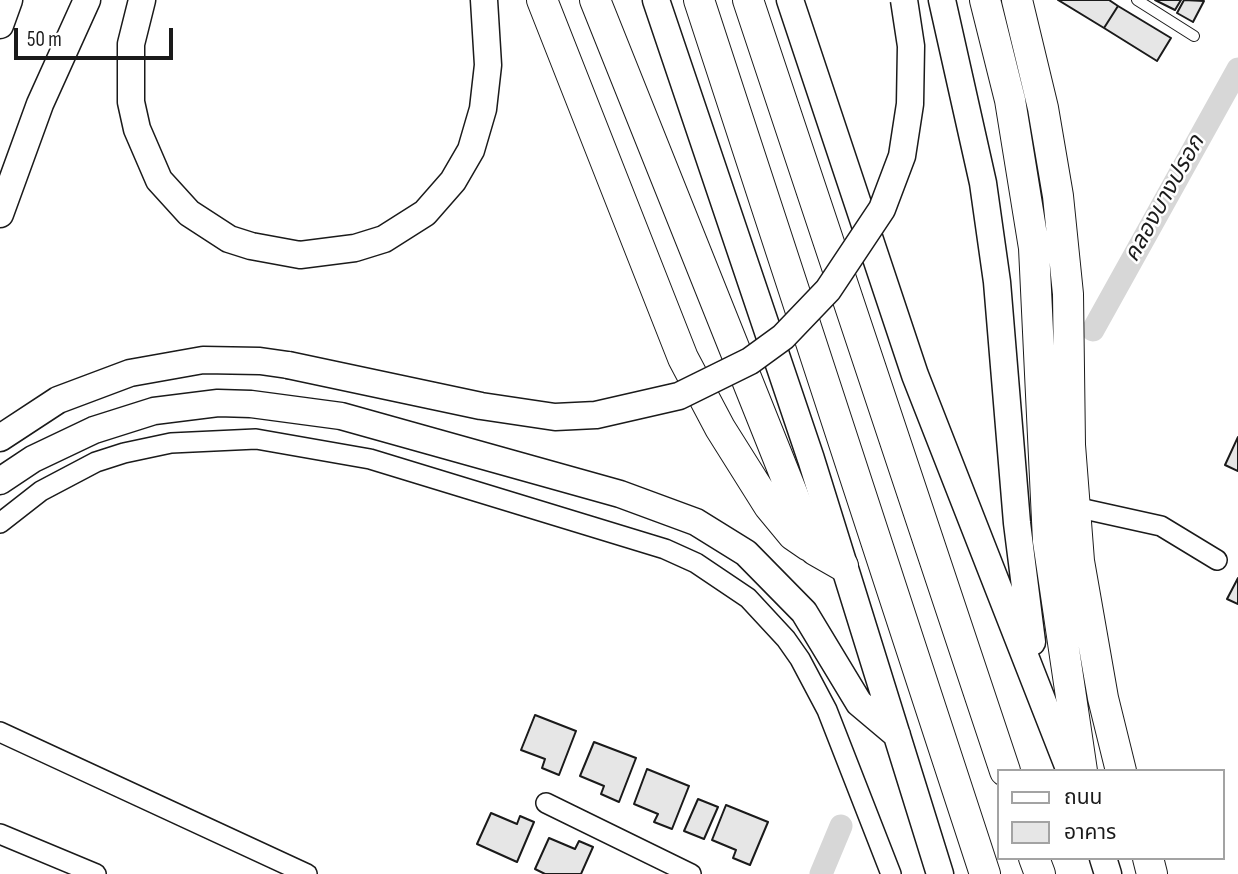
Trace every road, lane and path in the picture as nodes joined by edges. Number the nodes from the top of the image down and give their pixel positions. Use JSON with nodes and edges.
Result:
{"nodes":[{"id":1,"x":9,"y":0,"type":"edge"},
{"id":2,"x":87,"y":0,"type":"edge"},
{"id":3,"x":142,"y":0,"type":"edge"},
{"id":4,"x":484,"y":0,"type":"edge"},
{"id":5,"x":542,"y":0,"type":"edge"},
{"id":6,"x":596,"y":0,"type":"edge"},
{"id":7,"x":699,"y":0,"type":"edge"},
{"id":8,"x":748,"y":0,"type":"edge"},
{"id":9,"x":790,"y":0,"type":"edge"},
{"id":10,"x":904,"y":0,"type":"edge"},
{"id":11,"x":942,"y":0,"type":"edge"},
{"id":12,"x":985,"y":0,"type":"edge"},
{"id":13,"x":1017,"y":0,"type":"edge"},
{"id":14,"x":1137,"y":0,"type":"edge"},
{"id":15,"x":660,"y":12,"type":"edge"},
{"id":16,"x":0,"y":25,"type":"edge"},
{"id":17,"x":1194,"y":36,"type":"dead end"},
{"id":18,"x":0,"y":214,"type":"edge"},
{"id":19,"x":0,"y":438,"type":"edge"},
{"id":20,"x":0,"y":481,"type":"edge"},
{"id":21,"x":1075,"y":507,"type":"junction"},
{"id":22,"x":0,"y":523,"type":"edge"},
{"id":23,"x":815,"y":551,"type":"junction"},
{"id":24,"x":1217,"y":560,"type":"dead end"},
{"id":25,"x":843,"y":566,"type":"junction"},
{"id":26,"x":1042,"y":701,"type":"junction"},
{"id":27,"x":0,"y":732,"type":"edge"},
{"id":28,"x":897,"y":735,"type":"junction"},
{"id":29,"x":1004,"y":769,"type":"edge"},
{"id":30,"x":1069,"y":769,"type":"edge"},
{"id":31,"x":1082,"y":769,"type":"edge"},
{"id":32,"x":1120,"y":769,"type":"edge"},
{"id":33,"x":546,"y":803,"type":"dead end"},
{"id":34,"x":0,"y":834,"type":"edge"},
{"id":35,"x":96,"y":874,"type":"edge"},
{"id":36,"x":307,"y":874,"type":"edge"},
{"id":37,"x":691,"y":874,"type":"edge"},
{"id":38,"x":891,"y":874,"type":"edge"},
{"id":39,"x":940,"y":874,"type":"edge"},
{"id":40,"x":985,"y":874,"type":"edge"}],
"edges":[{"from":1,"to":16,"type":"main road"},
{"from":2,"to":18,"type":"main road"},
{"from":3,"to":4,"type":"main road"},
{"from":5,"to":23,"type":"main road"},
{"from":6,"to":23,"type":"main road"},
{"from":7,"to":40,"type":"main road"},
{"from":8,"to":29,"type":"main road"},
{"from":9,"to":26,"type":"main road"},
{"from":10,"to":19,"type":"main road","bridge":true},
{"from":11,"to":26,"type":"main road"},
{"from":12,"to":31,"type":"main road"},
{"from":13,"to":21,"type":"main road"},
{"from":14,"to":17,"type":"lane"},
{"from":15,"to":25,"type":"main road"},
{"from":20,"to":28,"type":"main road"},
{"from":21,"to":24,"type":"street"},
{"from":21,"to":32,"type":"main road"},
{"from":22,"to":38,"type":"street"},
{"from":23,"to":25,"type":"main road"},
{"from":25,"to":28,"type":"main road"},
{"from":26,"to":30,"type":"main road"},
{"from":27,"to":36,"type":"street"},
{"from":28,"to":39,"type":"main road"},
{"from":33,"to":37,"type":"street"},
{"from":34,"to":35,"type":"street"}]}
